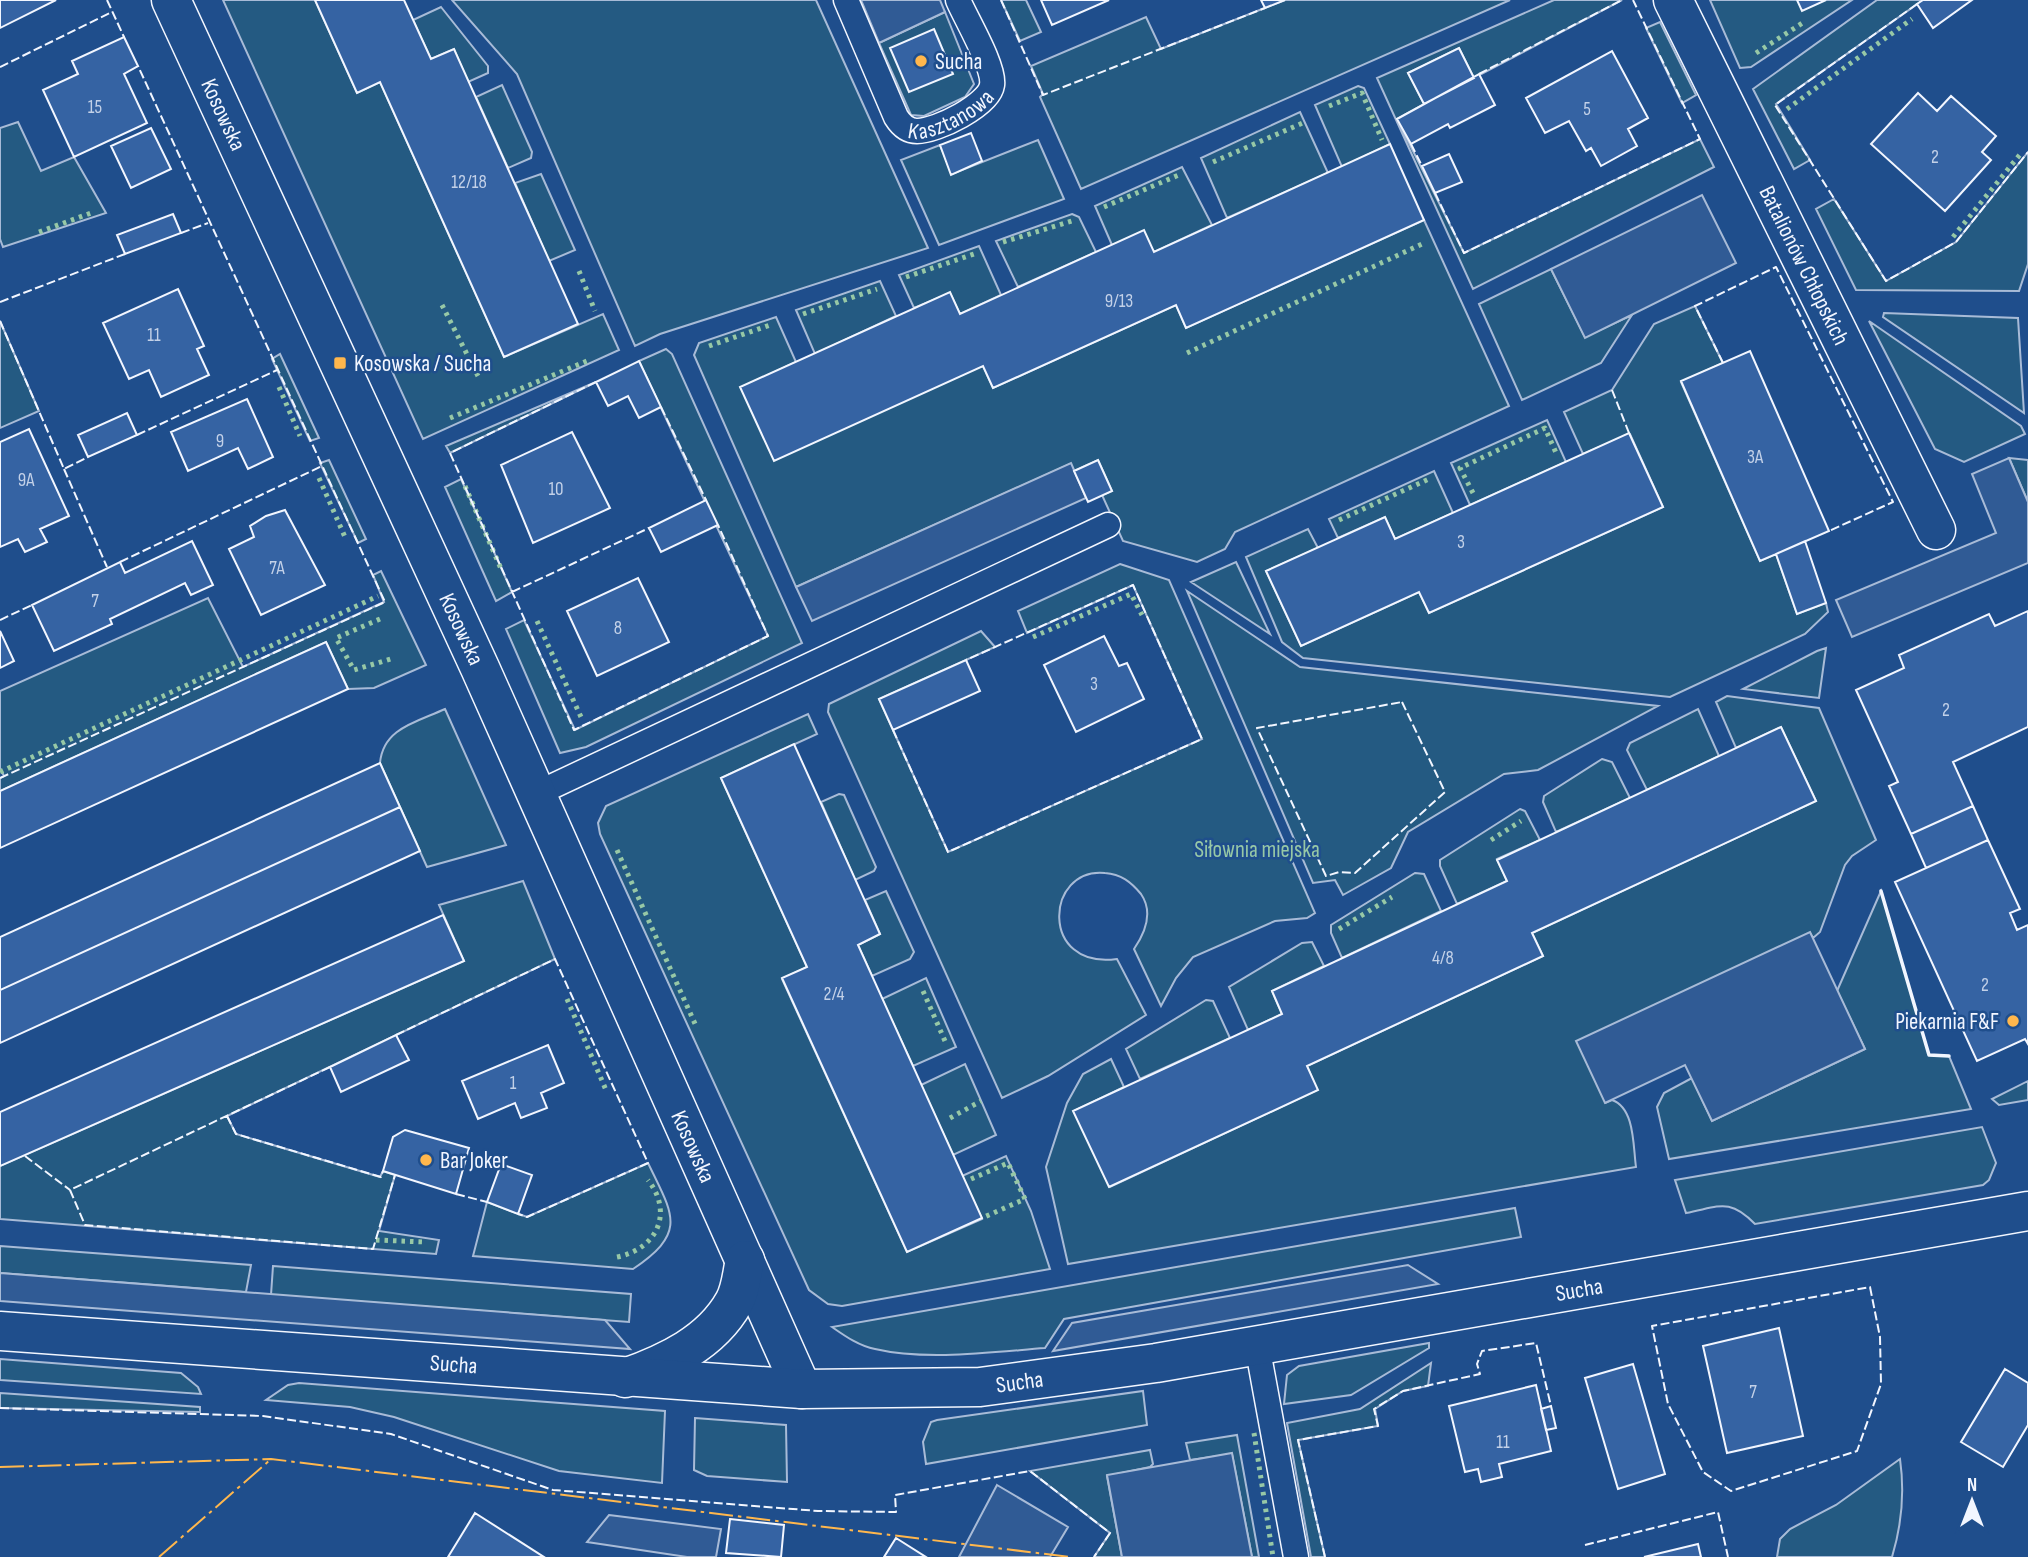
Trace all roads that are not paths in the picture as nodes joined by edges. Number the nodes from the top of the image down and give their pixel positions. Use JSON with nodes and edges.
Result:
{"nodes":[{"id":1,"x":171,"y":0,"type":"edge"},
{"id":2,"x":846,"y":0,"type":"edge"},
{"id":3,"x":957,"y":0,"type":"edge"},
{"id":4,"x":1673,"y":0,"type":"edge"},
{"id":5,"x":1108,"y":525,"type":"dead end"},
{"id":6,"x":1936,"y":530,"type":"dead end"},
{"id":7,"x":536,"y":794,"type":"junction"},
{"id":8,"x":2028,"y":1211,"type":"edge"},
{"id":9,"x":745,"y":1260,"type":"junction"},
{"id":10,"x":0,"y":1331,"type":"edge"},
{"id":11,"x":1257,"y":1345,"type":"junction"},
{"id":12,"x":625,"y":1378,"type":"junction"},
{"id":13,"x":802,"y":1389,"type":"junction"},
{"id":14,"x":1296,"y":1557,"type":"edge"}],
"edges":[{"from":1,"to":7,"type":"street","name":"Kosowska"},
{"from":2,"to":3,"type":"lane","name":"Kasztanowa"},
{"from":4,"to":6,"type":"street","name":"Batalionów Chłopskich"},
{"from":5,"to":7,"type":"lane"},
{"from":7,"to":9,"type":"street","name":"Kosowska"},
{"from":8,"to":11,"type":"street","name":"Sucha"},
{"from":9,"to":12,"type":"street"},
{"from":9,"to":13,"type":"street","name":"Kosowska"},
{"from":10,"to":12,"type":"street","name":"Sucha"},
{"from":11,"to":13,"type":"street","name":"Sucha"},
{"from":11,"to":14,"type":"lane"},
{"from":12,"to":13,"type":"street","name":"Sucha"}]}
